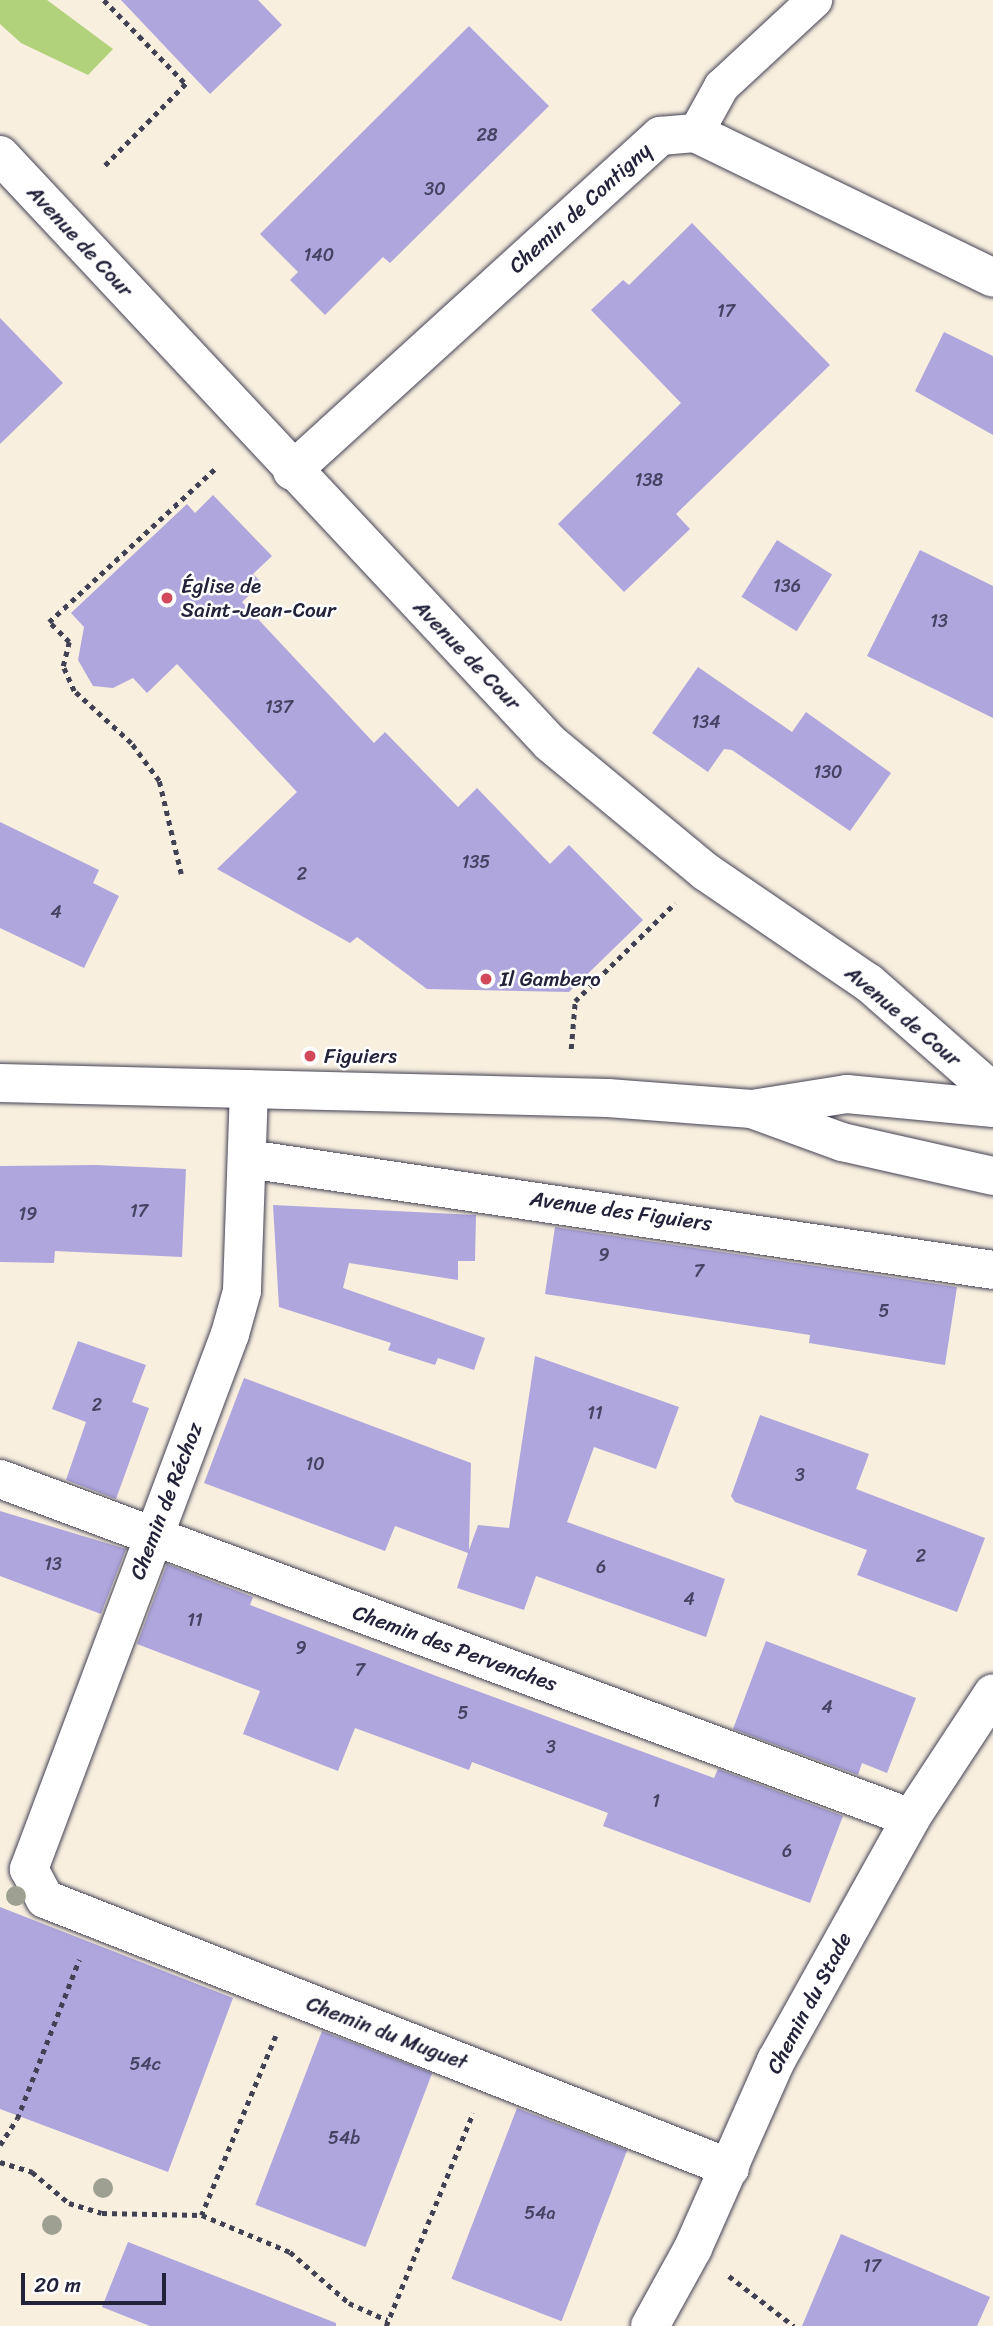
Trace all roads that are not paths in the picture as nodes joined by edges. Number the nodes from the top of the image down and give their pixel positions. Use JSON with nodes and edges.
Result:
{"nodes":[{"id":1,"x":814,"y":0,"type":"edge"},
{"id":2,"x":695,"y":133,"type":"junction"},
{"id":3,"x":0,"y":155,"type":"edge"},
{"id":4,"x":993,"y":278,"type":"edge"},
{"id":5,"x":292,"y":471,"type":"junction"},
{"id":6,"x":0,"y":1083,"type":"edge"},
{"id":7,"x":249,"y":1089,"type":"junction"},
{"id":8,"x":993,"y":1092,"type":"edge"},
{"id":9,"x":993,"y":1108,"type":"edge"},
{"id":10,"x":752,"y":1109,"type":"junction"},
{"id":11,"x":248,"y":1159,"type":"junction"},
{"id":12,"x":993,"y":1176,"type":"edge"},
{"id":13,"x":993,"y":1270,"type":"edge"},
{"id":14,"x":0,"y":1479,"type":"edge"},
{"id":15,"x":153,"y":1536,"type":"junction"},
{"id":16,"x":993,"y":1693,"type":"edge"},
{"id":17,"x":911,"y":1818,"type":"junction"},
{"id":18,"x":45,"y":1899,"type":"joint"},
{"id":19,"x":730,"y":2168,"type":"junction"},
{"id":20,"x":650,"y":2326,"type":"edge"}],
"edges":[{"from":1,"to":2,"type":"street"},
{"from":2,"to":4,"type":"street"},
{"from":2,"to":5,"type":"street","name":"Chemin de Contigny"},
{"from":3,"to":5,"type":"street","name":"Avenue de Cour"},
{"from":5,"to":8,"type":"street","name":"Avenue de Cour"},
{"from":6,"to":7,"type":"street"},
{"from":7,"to":10,"type":"street"},
{"from":7,"to":11,"type":"street","name":"Chemin de Réchoz"},
{"from":9,"to":10,"type":"street"},
{"from":10,"to":12,"type":"street"},
{"from":11,"to":13,"type":"street","name":"Avenue des Figuiers"},
{"from":11,"to":15,"type":"street","name":"Chemin de Réchoz"},
{"from":14,"to":15,"type":"street","name":"Chemin des Pervenches"},
{"from":15,"to":17,"type":"street","name":"Chemin des Pervenches"},
{"from":15,"to":18,"type":"street","name":"Chemin de Réchoz"},
{"from":16,"to":17,"type":"street","name":"Chemin du Stade"},
{"from":17,"to":19,"type":"street","name":"Chemin du Stade"},
{"from":18,"to":19,"type":"street","name":"Chemin du Muguet"},
{"from":19,"to":20,"type":"street","name":"Chemin du Stade"}]}
